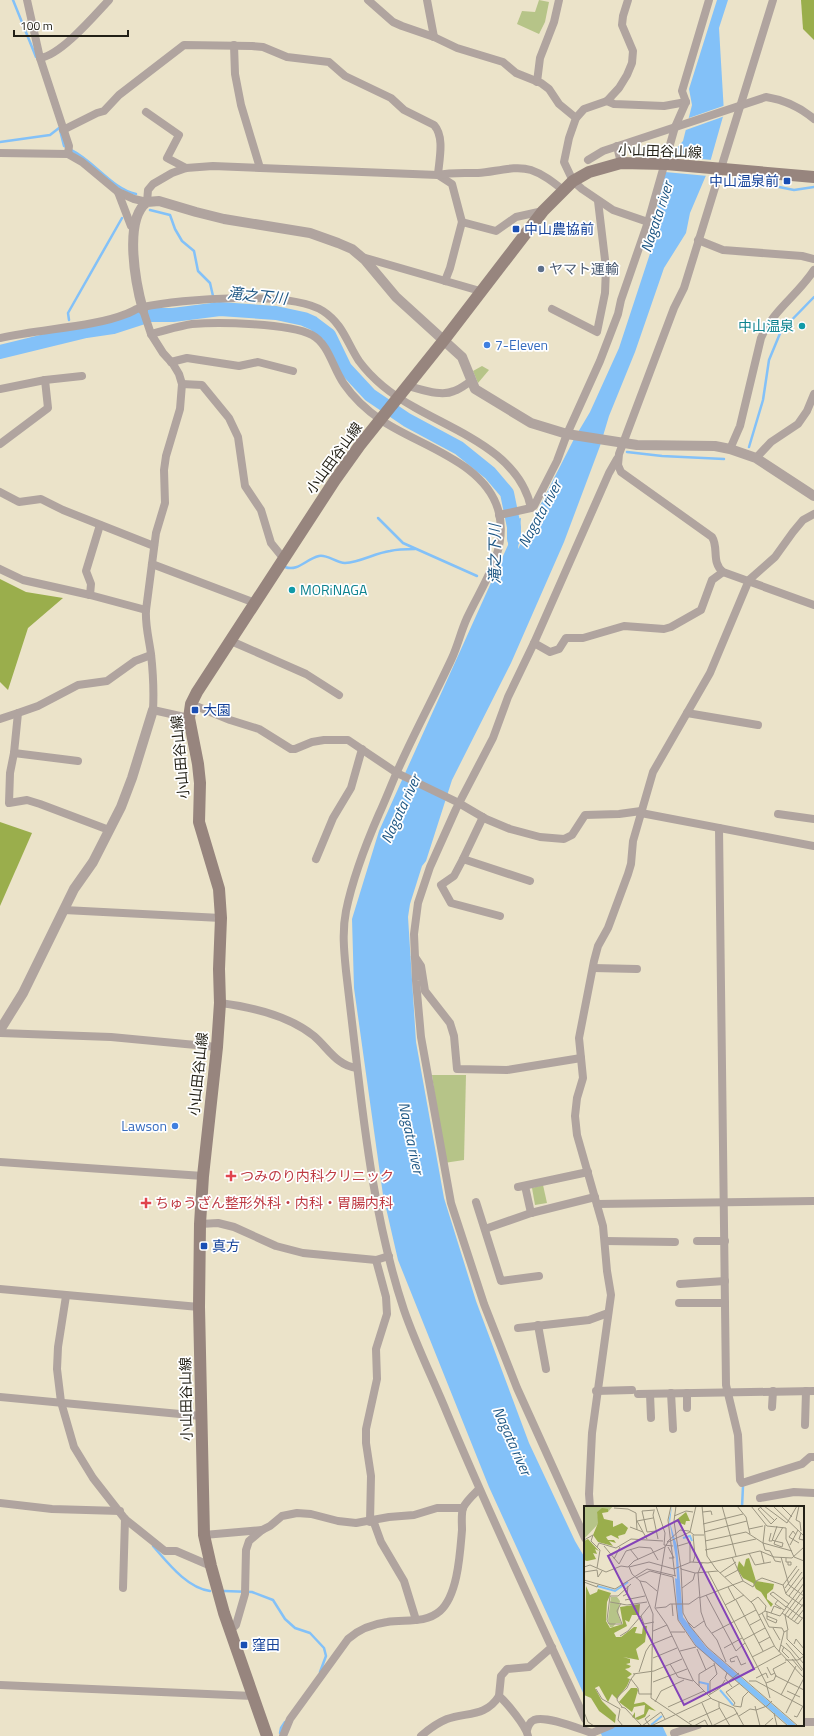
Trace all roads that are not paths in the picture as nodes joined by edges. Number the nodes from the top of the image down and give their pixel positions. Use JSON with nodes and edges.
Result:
{"nodes":[{"id":1,"x":27,"y":0,"type":"edge"},
{"id":2,"x":109,"y":0,"type":"edge"},
{"id":3,"x":368,"y":0,"type":"edge"},
{"id":4,"x":426,"y":0,"type":"edge"},
{"id":5,"x":558,"y":0,"type":"edge"},
{"id":6,"x":628,"y":0,"type":"edge"},
{"id":7,"x":709,"y":0,"type":"edge"},
{"id":8,"x":773,"y":0,"type":"edge"},
{"id":9,"x":434,"y":37,"type":"junction"},
{"id":10,"x":234,"y":45,"type":"junction"},
{"id":11,"x":40,"y":58,"type":"junction"},
{"id":12,"x":537,"y":82,"type":"junction"},
{"id":13,"x":607,"y":102,"type":"junction"},
{"id":14,"x":686,"y":102,"type":"junction"},
{"id":15,"x":741,"y":104,"type":"junction"},
{"id":16,"x":146,"y":112,"type":"dead end"},
{"id":17,"x":576,"y":118,"type":"junction"},
{"id":18,"x":814,"y":119,"type":"edge"},
{"id":19,"x":675,"y":127,"type":"junction"},
{"id":20,"x":63,"y":130,"type":"junction"},
{"id":21,"x":617,"y":146,"type":"junction"},
{"id":22,"x":69,"y":151,"type":"junction"},
{"id":23,"x":0,"y":153,"type":"edge"},
{"id":24,"x":588,"y":160,"type":"dead end"},
{"id":25,"x":620,"y":163,"type":"junction"},
{"id":26,"x":666,"y":164,"type":"junction"},
{"id":27,"x":186,"y":168,"type":"junction"},
{"id":28,"x":260,"y":168,"type":"junction"},
{"id":29,"x":722,"y":169,"type":"junction"},
{"id":30,"x":438,"y":175,"type":"junction"},
{"id":31,"x":814,"y":177,"type":"edge"},
{"id":32,"x":573,"y":181,"type":"junction"},
{"id":33,"x":563,"y":190,"type":"junction"},
{"id":34,"x":118,"y":192,"type":"junction"},
{"id":35,"x":598,"y":201,"type":"junction"},
{"id":36,"x":147,"y":202,"type":"junction"},
{"id":37,"x":543,"y":211,"type":"junction"},
{"id":38,"x":462,"y":222,"type":"junction"},
{"id":39,"x":648,"y":222,"type":"junction"},
{"id":40,"x":134,"y":228,"type":"junction"},
{"id":41,"x":698,"y":240,"type":"junction"},
{"id":42,"x":362,"y":257,"type":"junction"},
{"id":43,"x":814,"y":259,"type":"edge"},
{"id":44,"x":814,"y":270,"type":"edge"},
{"id":45,"x":445,"y":281,"type":"junction"},
{"id":46,"x":480,"y":291,"type":"junction"},
{"id":47,"x":142,"y":309,"type":"junction"},
{"id":48,"x":552,"y":310,"type":"dead end"},
{"id":49,"x":150,"y":332,"type":"junction"},
{"id":50,"x":0,"y":338,"type":"edge"},
{"id":51,"x":444,"y":340,"type":"junction"},
{"id":52,"x":171,"y":362,"type":"junction"},
{"id":53,"x":292,"y":371,"type":"dead end"},
{"id":54,"x":82,"y":376,"type":"dead end"},
{"id":55,"x":45,"y":380,"type":"junction"},
{"id":56,"x":471,"y":382,"type":"junction"},
{"id":57,"x":182,"y":384,"type":"junction"},
{"id":58,"x":408,"y":386,"type":"junction"},
{"id":59,"x":0,"y":389,"type":"edge"},
{"id":60,"x":814,"y":394,"type":"edge"},
{"id":61,"x":398,"y":398,"type":"junction"},
{"id":62,"x":382,"y":419,"type":"junction"},
{"id":63,"x":567,"y":434,"type":"junction"},
{"id":64,"x":622,"y":442,"type":"junction"},
{"id":65,"x":0,"y":444,"type":"edge"},
{"id":66,"x":730,"y":449,"type":"junction"},
{"id":67,"x":756,"y":458,"type":"junction"},
{"id":68,"x":618,"y":459,"type":"junction"},
{"id":69,"x":0,"y":492,"type":"edge"},
{"id":70,"x":814,"y":496,"type":"edge"},
{"id":71,"x":531,"y":508,"type":"junction"},
{"id":72,"x":814,"y":514,"type":"edge"},
{"id":73,"x":499,"y":515,"type":"junction"},
{"id":74,"x":100,"y":524,"type":"junction"},
{"id":75,"x":154,"y":546,"type":"junction"},
{"id":76,"x":284,"y":558,"type":"junction"},
{"id":77,"x":152,"y":564,"type":"junction"},
{"id":78,"x":0,"y":569,"type":"edge"},
{"id":79,"x":723,"y":572,"type":"junction"},
{"id":80,"x":748,"y":580,"type":"junction"},
{"id":81,"x":90,"y":595,"type":"junction"},
{"id":82,"x":256,"y":603,"type":"junction"},
{"id":83,"x":814,"y":605,"type":"edge"},
{"id":84,"x":146,"y":610,"type":"junction"},
{"id":85,"x":231,"y":641,"type":"junction"},
{"id":86,"x":534,"y":643,"type":"junction"},
{"id":87,"x":151,"y":655,"type":"junction"},
{"id":88,"x":339,"y":694,"type":"dead end"},
{"id":89,"x":191,"y":704,"type":"junction"},
{"id":90,"x":153,"y":710,"type":"junction"},
{"id":91,"x":18,"y":713,"type":"junction"},
{"id":92,"x":687,"y":713,"type":"junction"},
{"id":93,"x":189,"y":718,"type":"junction"},
{"id":94,"x":0,"y":719,"type":"edge"},
{"id":95,"x":758,"y":725,"type":"dead end"},
{"id":96,"x":362,"y":749,"type":"junction"},
{"id":97,"x":14,"y":753,"type":"junction"},
{"id":98,"x":78,"y":761,"type":"dead end"},
{"id":99,"x":397,"y":773,"type":"junction"},
{"id":100,"x":458,"y":802,"type":"junction"},
{"id":101,"x":641,"y":812,"type":"junction"},
{"id":102,"x":778,"y":814,"type":"dead end"},
{"id":103,"x":483,"y":817,"type":"junction"},
{"id":104,"x":814,"y":819,"type":"edge"},
{"id":105,"x":720,"y":828,"type":"junction"},
{"id":106,"x":109,"y":830,"type":"junction"},
{"id":107,"x":814,"y":846,"type":"edge"},
{"id":108,"x":316,"y":859,"type":"dead end"},
{"id":109,"x":463,"y":859,"type":"junction"},
{"id":110,"x":530,"y":881,"type":"dead end"},
{"id":111,"x":64,"y":910,"type":"junction"},
{"id":112,"x":500,"y":916,"type":"dead end"},
{"id":113,"x":222,"y":918,"type":"junction"},
{"id":114,"x":415,"y":957,"type":"junction"},
{"id":115,"x":593,"y":968,"type":"junction"},
{"id":116,"x":637,"y":969,"type":"dead end"},
{"id":117,"x":220,"y":1003,"type":"junction"},
{"id":118,"x":0,"y":1032,"type":"edge"},
{"id":119,"x":217,"y":1047,"type":"junction"},
{"id":120,"x":581,"y":1058,"type":"junction"},
{"id":121,"x":357,"y":1068,"type":"junction"},
{"id":122,"x":0,"y":1162,"type":"edge"},
{"id":123,"x":588,"y":1172,"type":"junction"},
{"id":124,"x":203,"y":1176,"type":"junction"},
{"id":125,"x":596,"y":1200,"type":"junction"},
{"id":126,"x":814,"y":1201,"type":"edge"},
{"id":127,"x":476,"y":1202,"type":"dead end"},
{"id":128,"x":724,"y":1202,"type":"junction"},
{"id":129,"x":531,"y":1213,"type":"junction"},
{"id":130,"x":200,"y":1224,"type":"junction"},
{"id":131,"x":485,"y":1229,"type":"junction"},
{"id":132,"x":605,"y":1241,"type":"junction"},
{"id":133,"x":676,"y":1242,"type":"dead end"},
{"id":134,"x":697,"y":1242,"type":"dead end"},
{"id":135,"x":724,"y":1242,"type":"junction"},
{"id":136,"x":389,"y":1256,"type":"junction"},
{"id":137,"x":376,"y":1260,"type":"junction"},
{"id":138,"x":539,"y":1276,"type":"dead end"},
{"id":139,"x":725,"y":1282,"type":"junction"},
{"id":140,"x":680,"y":1284,"type":"dead end"},
{"id":141,"x":0,"y":1290,"type":"edge"},
{"id":142,"x":66,"y":1296,"type":"junction"},
{"id":143,"x":679,"y":1303,"type":"dead end"},
{"id":144,"x":725,"y":1303,"type":"junction"},
{"id":145,"x":199,"y":1307,"type":"junction"},
{"id":146,"x":608,"y":1313,"type":"junction"},
{"id":147,"x":538,"y":1325,"type":"junction"},
{"id":148,"x":518,"y":1328,"type":"dead end"},
{"id":149,"x":546,"y":1369,"type":"dead end"},
{"id":150,"x":596,"y":1391,"type":"junction"},
{"id":151,"x":810,"y":1391,"type":"edge"},
{"id":152,"x":728,"y":1392,"type":"junction"},
{"id":153,"x":773,"y":1392,"type":"junction"},
{"id":154,"x":671,"y":1393,"type":"junction"},
{"id":155,"x":687,"y":1393,"type":"junction"},
{"id":156,"x":650,"y":1394,"type":"junction"},
{"id":157,"x":0,"y":1397,"type":"edge"},
{"id":158,"x":61,"y":1402,"type":"junction"},
{"id":159,"x":688,"y":1408,"type":"dead end"},
{"id":160,"x":772,"y":1408,"type":"dead end"},
{"id":161,"x":201,"y":1416,"type":"junction"},
{"id":162,"x":651,"y":1418,"type":"dead end"},
{"id":163,"x":805,"y":1425,"type":"dead end"},
{"id":164,"x":672,"y":1429,"type":"dead end"},
{"id":165,"x":814,"y":1457,"type":"edge"},
{"id":166,"x":478,"y":1489,"type":"junction"},
{"id":167,"x":814,"y":1493,"type":"edge"},
{"id":168,"x":760,"y":1498,"type":"dead end"},
{"id":169,"x":0,"y":1503,"type":"edge"},
{"id":170,"x":590,"y":1506,"type":"edge"},
{"id":171,"x":463,"y":1508,"type":"junction"},
{"id":172,"x":120,"y":1511,"type":"junction"},
{"id":173,"x":125,"y":1519,"type":"junction"},
{"id":174,"x":371,"y":1521,"type":"junction"},
{"id":175,"x":262,"y":1530,"type":"junction"},
{"id":176,"x":204,"y":1534,"type":"junction"},
{"id":177,"x":584,"y":1536,"type":"edge"},
{"id":178,"x":210,"y":1566,"type":"junction"},
{"id":179,"x":123,"y":1588,"type":"dead end"},
{"id":180,"x":416,"y":1620,"type":"junction"},
{"id":181,"x":231,"y":1630,"type":"junction"},
{"id":182,"x":552,"y":1647,"type":"junction"},
{"id":183,"x":0,"y":1685,"type":"edge"},
{"id":184,"x":253,"y":1696,"type":"junction"},
{"id":185,"x":499,"y":1696,"type":"junction"},
{"id":186,"x":584,"y":1717,"type":"edge"},
{"id":187,"x":609,"y":1726,"type":"edge"},
{"id":188,"x":689,"y":1726,"type":"edge"},
{"id":189,"x":673,"y":1731,"type":"edge"},
{"id":190,"x":527,"y":1733,"type":"edge"},
{"id":191,"x":592,"y":1735,"type":"edge"},
{"id":192,"x":267,"y":1736,"type":"edge"},
{"id":193,"x":283,"y":1736,"type":"edge"},
{"id":194,"x":421,"y":1736,"type":"edge"}],
"edges":[{"from":1,"to":11,"type":"street"},
{"from":2,"to":11,"type":"street"},
{"from":3,"to":9,"type":"street"},
{"from":4,"to":9,"type":"street"},
{"from":5,"to":12,"type":"street"},
{"from":6,"to":13,"type":"street"},
{"from":7,"to":14,"type":"street"},
{"from":8,"to":15,"type":"street"},
{"from":9,"to":12,"type":"street"},
{"from":10,"to":20,"type":"street"},
{"from":10,"to":28,"type":"street"},
{"from":10,"to":30,"type":"street"},
{"from":11,"to":20,"type":"street"},
{"from":12,"to":17,"type":"street"},
{"from":13,"to":14,"type":"street"},
{"from":13,"to":17,"type":"street"},
{"from":14,"to":19,"type":"street"},
{"from":15,"to":18,"type":"street"},
{"from":15,"to":19,"type":"street"},
{"from":15,"to":29,"type":"street"},
{"from":16,"to":27,"type":"street"},
{"from":17,"to":32,"type":"street"},
{"from":19,"to":21,"type":"street"},
{"from":19,"to":26,"type":"street"},
{"from":20,"to":22,"type":"street"},
{"from":21,"to":24,"type":"street"},
{"from":21,"to":25,"type":"street"},
{"from":22,"to":23,"type":"street"},
{"from":22,"to":34,"type":"street"},
{"from":25,"to":26,"type":"main road","name":"小山田谷山線"},
{"from":25,"to":32,"type":"main road","name":"小山田谷山線"},
{"from":26,"to":29,"type":"main road","name":"小山田谷山線"},
{"from":26,"to":39,"type":"street"},
{"from":27,"to":28,"type":"street"},
{"from":27,"to":36,"type":"street"},
{"from":28,"to":30,"type":"street"},
{"from":29,"to":31,"type":"main road","name":"小山田谷山線"},
{"from":29,"to":41,"type":"street"},
{"from":30,"to":33,"type":"street"},
{"from":30,"to":38,"type":"street"},
{"from":32,"to":33,"type":"main road","name":"小山田谷山線"},
{"from":32,"to":35,"type":"street"},
{"from":33,"to":37,"type":"main road","name":"小山田谷山線"},
{"from":34,"to":36,"type":"street"},
{"from":34,"to":40,"type":"street"},
{"from":35,"to":39,"type":"street"},
{"from":35,"to":48,"type":"street"},
{"from":36,"to":40,"type":"street"},
{"from":36,"to":42,"type":"street"},
{"from":37,"to":38,"type":"street"},
{"from":37,"to":46,"type":"main road","name":"小山田谷山線"},
{"from":38,"to":45,"type":"street"},
{"from":39,"to":63,"type":"street"},
{"from":40,"to":47,"type":"street"},
{"from":41,"to":43,"type":"street"},
{"from":41,"to":64,"type":"street"},
{"from":42,"to":45,"type":"street"},
{"from":42,"to":51,"type":"street"},
{"from":44,"to":66,"type":"street"},
{"from":45,"to":46,"type":"street"},
{"from":46,"to":51,"type":"main road","name":"小山田谷山線"},
{"from":47,"to":49,"type":"street"},
{"from":47,"to":50,"type":"street"},
{"from":47,"to":61,"type":"street"},
{"from":49,"to":52,"type":"street"},
{"from":49,"to":62,"type":"street"},
{"from":51,"to":56,"type":"street"},
{"from":51,"to":58,"type":"main road","name":"小山田谷山線"},
{"from":52,"to":53,"type":"street"},
{"from":52,"to":57,"type":"street"},
{"from":54,"to":55,"type":"street"},
{"from":55,"to":59,"type":"street"},
{"from":55,"to":65,"type":"street"},
{"from":56,"to":58,"type":"street"},
{"from":56,"to":63,"type":"street"},
{"from":57,"to":75,"type":"street"},
{"from":57,"to":76,"type":"street"},
{"from":58,"to":61,"type":"main road","name":"小山田谷山線"},
{"from":60,"to":67,"type":"street"},
{"from":61,"to":62,"type":"main road","name":"小山田谷山線"},
{"from":61,"to":71,"type":"street"},
{"from":62,"to":73,"type":"street"},
{"from":62,"to":76,"type":"main road","name":"小山田谷山線"},
{"from":63,"to":64,"type":"street"},
{"from":63,"to":71,"type":"street"},
{"from":64,"to":66,"type":"street"},
{"from":64,"to":68,"type":"street"},
{"from":66,"to":67,"type":"street"},
{"from":67,"to":70,"type":"street"},
{"from":68,"to":79,"type":"street"},
{"from":68,"to":86,"type":"street"},
{"from":69,"to":74,"type":"street"},
{"from":71,"to":73,"type":"street"},
{"from":72,"to":80,"type":"street"},
{"from":73,"to":99,"type":"street"},
{"from":74,"to":75,"type":"street"},
{"from":74,"to":81,"type":"street"},
{"from":75,"to":77,"type":"street"},
{"from":76,"to":82,"type":"main road","name":"小山田谷山線"},
{"from":77,"to":82,"type":"street"},
{"from":77,"to":84,"type":"street"},
{"from":78,"to":81,"type":"street"},
{"from":79,"to":80,"type":"street"},
{"from":79,"to":86,"type":"street"},
{"from":80,"to":83,"type":"street"},
{"from":80,"to":92,"type":"street"},
{"from":81,"to":84,"type":"street"},
{"from":82,"to":85,"type":"main road","name":"小山田谷山線"},
{"from":84,"to":87,"type":"street"},
{"from":85,"to":88,"type":"street"},
{"from":85,"to":89,"type":"main road","name":"小山田谷山線"},
{"from":86,"to":100,"type":"street"},
{"from":87,"to":90,"type":"street"},
{"from":87,"to":91,"type":"street"},
{"from":89,"to":93,"type":"main road","name":"小山田谷山線"},
{"from":89,"to":96,"type":"street"},
{"from":90,"to":93,"type":"street"},
{"from":90,"to":106,"type":"street"},
{"from":91,"to":94,"type":"street"},
{"from":91,"to":97,"type":"street"},
{"from":92,"to":95,"type":"street"},
{"from":92,"to":101,"type":"street"},
{"from":93,"to":113,"type":"main road","name":"小山田谷山線"},
{"from":96,"to":99,"type":"street"},
{"from":96,"to":108,"type":"street"},
{"from":97,"to":98,"type":"street"},
{"from":97,"to":106,"type":"street"},
{"from":99,"to":100,"type":"street"},
{"from":99,"to":121,"type":"street"},
{"from":100,"to":103,"type":"street"},
{"from":100,"to":114,"type":"street"},
{"from":101,"to":103,"type":"street"},
{"from":101,"to":105,"type":"street"},
{"from":101,"to":115,"type":"street"},
{"from":102,"to":104,"type":"street"},
{"from":103,"to":109,"type":"street"},
{"from":105,"to":107,"type":"street"},
{"from":105,"to":128,"type":"street"},
{"from":106,"to":111,"type":"street"},
{"from":109,"to":110,"type":"street"},
{"from":109,"to":112,"type":"street"},
{"from":111,"to":113,"type":"street"},
{"from":111,"to":118,"type":"street"},
{"from":113,"to":117,"type":"main road","name":"小山田谷山線"},
{"from":114,"to":120,"type":"street"},
{"from":114,"to":177,"type":"street"},
{"from":115,"to":116,"type":"street"},
{"from":115,"to":120,"type":"street"},
{"from":117,"to":119,"type":"main road","name":"小山田谷山線"},
{"from":117,"to":121,"type":"street"},
{"from":118,"to":119,"type":"street"},
{"from":119,"to":124,"type":"main road","name":"小山田谷山線"},
{"from":120,"to":123,"type":"street"},
{"from":121,"to":136,"type":"street"},
{"from":122,"to":124,"type":"street"},
{"from":123,"to":125,"type":"street"},
{"from":123,"to":129,"type":"street"},
{"from":124,"to":130,"type":"main road","name":"小山田谷山線"},
{"from":125,"to":128,"type":"street"},
{"from":125,"to":129,"type":"street"},
{"from":125,"to":132,"type":"street"},
{"from":126,"to":128,"type":"street"},
{"from":127,"to":131,"type":"street"},
{"from":128,"to":135,"type":"street"},
{"from":129,"to":131,"type":"street"},
{"from":130,"to":137,"type":"street"},
{"from":130,"to":145,"type":"main road","name":"小山田谷山線"},
{"from":131,"to":138,"type":"street"},
{"from":132,"to":133,"type":"street"},
{"from":132,"to":146,"type":"street"},
{"from":134,"to":135,"type":"street"},
{"from":135,"to":139,"type":"street"},
{"from":136,"to":137,"type":"street"},
{"from":136,"to":166,"type":"street"},
{"from":137,"to":174,"type":"street"},
{"from":139,"to":140,"type":"street"},
{"from":139,"to":144,"type":"street"},
{"from":141,"to":142,"type":"street"},
{"from":142,"to":145,"type":"street"},
{"from":142,"to":158,"type":"street"},
{"from":143,"to":144,"type":"street"},
{"from":144,"to":152,"type":"street"},
{"from":145,"to":161,"type":"main road","name":"小山田谷山線"},
{"from":146,"to":147,"type":"street"},
{"from":146,"to":150,"type":"street"},
{"from":147,"to":148,"type":"street"},
{"from":147,"to":149,"type":"street"},
{"from":150,"to":156,"type":"street"},
{"from":150,"to":170,"type":"street"},
{"from":151,"to":153,"type":"street"},
{"from":151,"to":163,"type":"street"},
{"from":152,"to":153,"type":"street"},
{"from":152,"to":155,"type":"street"},
{"from":152,"to":165,"type":"street"},
{"from":153,"to":160,"type":"street"},
{"from":154,"to":155,"type":"street"},
{"from":154,"to":156,"type":"street"},
{"from":154,"to":164,"type":"street"},
{"from":155,"to":159,"type":"street"},
{"from":156,"to":162,"type":"street"},
{"from":157,"to":158,"type":"street"},
{"from":158,"to":161,"type":"street"},
{"from":158,"to":172,"type":"street"},
{"from":161,"to":176,"type":"main road","name":"小山田谷山線"},
{"from":166,"to":171,"type":"street"},
{"from":166,"to":182,"type":"street"},
{"from":167,"to":168,"type":"street"},
{"from":169,"to":172,"type":"street"},
{"from":171,"to":174,"type":"street"},
{"from":171,"to":180,"type":"street"},
{"from":172,"to":173,"type":"street"},
{"from":173,"to":178,"type":"street"},
{"from":173,"to":179,"type":"street"},
{"from":174,"to":175,"type":"street"},
{"from":174,"to":180,"type":"street"},
{"from":175,"to":176,"type":"street"},
{"from":175,"to":181,"type":"street"},
{"from":176,"to":178,"type":"main road","name":"小山田谷山線"},
{"from":178,"to":181,"type":"main road","name":"小山田谷山線"},
{"from":180,"to":193,"type":"street"},
{"from":181,"to":184,"type":"main road","name":"小山田谷山線"},
{"from":182,"to":185,"type":"street"},
{"from":182,"to":186,"type":"street"},
{"from":183,"to":184,"type":"street"},
{"from":184,"to":192,"type":"main road","name":"小山田谷山線"},
{"from":185,"to":190,"type":"street"},
{"from":185,"to":194,"type":"street"},
{"from":187,"to":191,"type":"street"},
{"from":188,"to":189,"type":"street"},
{"from":190,"to":191,"type":"street"}]}
